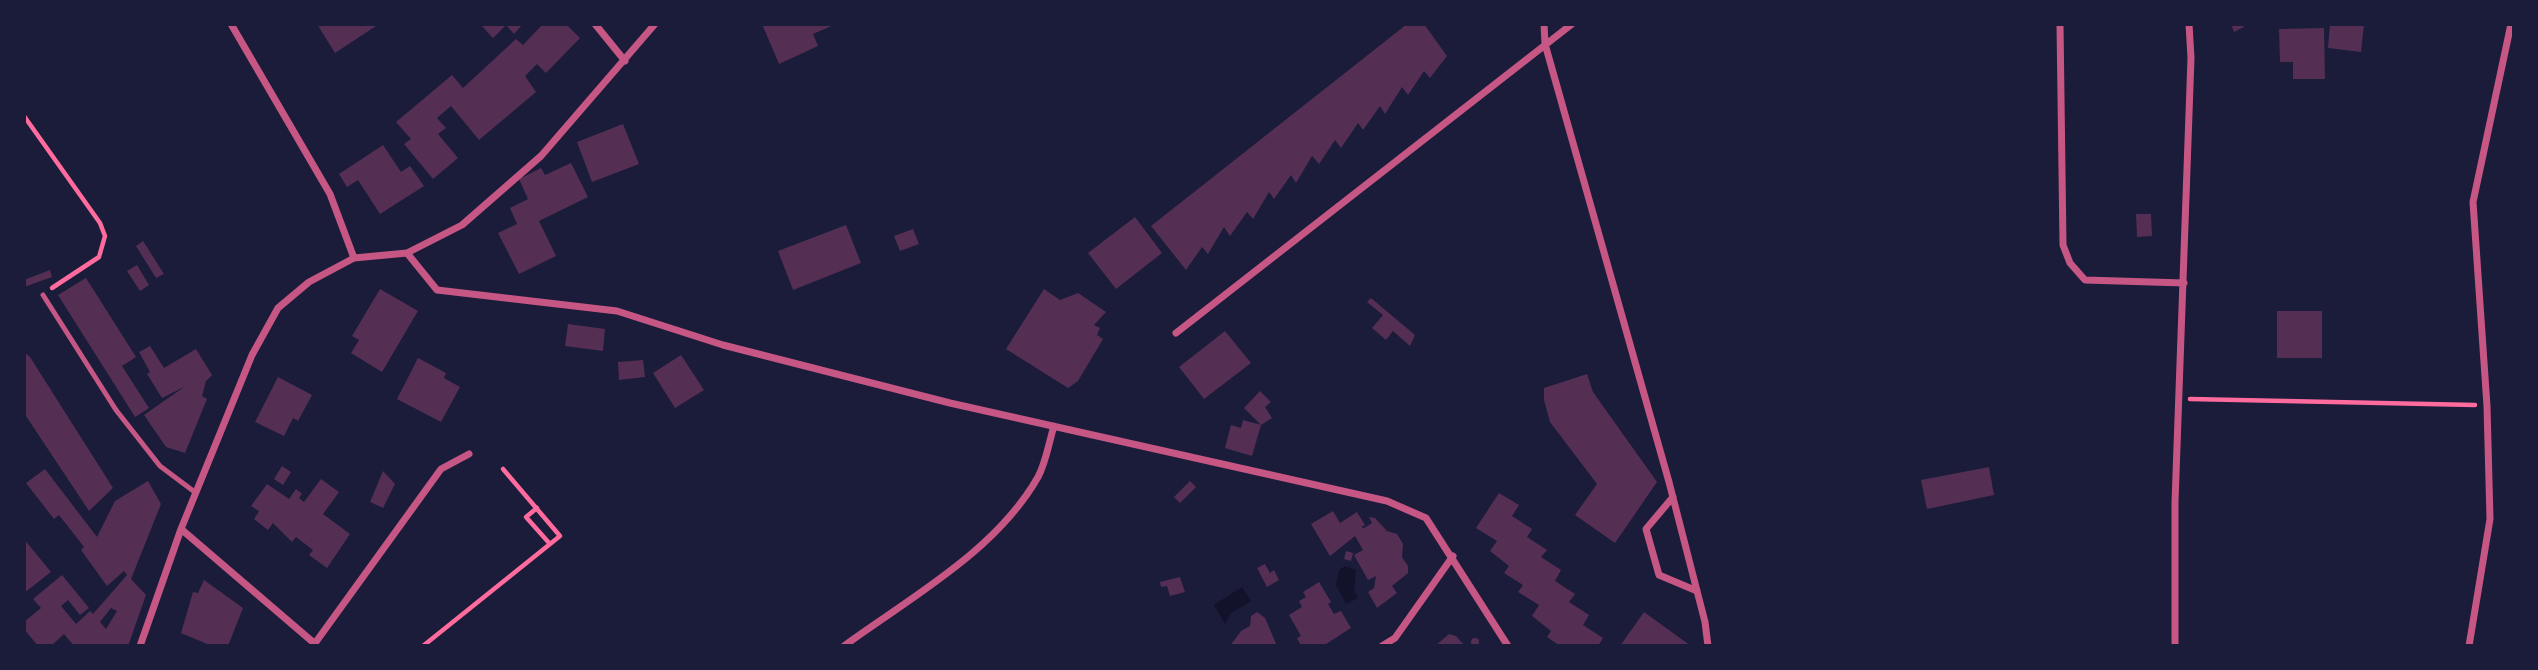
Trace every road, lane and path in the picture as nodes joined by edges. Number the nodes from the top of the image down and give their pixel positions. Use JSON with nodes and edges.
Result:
{"nodes":[{"id":1,"x":232,"y":24,"type":"edge"},
{"id":2,"x":595,"y":24,"type":"edge"},
{"id":3,"x":655,"y":24,"type":"edge"},
{"id":4,"x":1544,"y":24,"type":"edge"},
{"id":5,"x":1572,"y":24,"type":"edge"},
{"id":6,"x":2060,"y":24,"type":"edge"},
{"id":7,"x":2189,"y":24,"type":"edge"},
{"id":8,"x":2511,"y":24,"type":"edge"},
{"id":9,"x":1545,"y":44,"type":"junction"},
{"id":10,"x":625,"y":61,"type":"junction"},
{"id":11,"x":24,"y":116,"type":"edge"},
{"id":12,"x":407,"y":253,"type":"junction"},
{"id":13,"x":354,"y":258,"type":"junction"},
{"id":14,"x":2183,"y":283,"type":"junction"},
{"id":15,"x":43,"y":295,"type":"joint"},
{"id":16,"x":1176,"y":333,"type":"dead end"},
{"id":17,"x":2179,"y":399,"type":"junction"},
{"id":18,"x":2487,"y":405,"type":"junction"},
{"id":19,"x":1054,"y":426,"type":"junction"},
{"id":20,"x":469,"y":454,"type":"dead end"},
{"id":21,"x":503,"y":469,"type":"dead end"},
{"id":22,"x":196,"y":493,"type":"junction"},
{"id":23,"x":1673,"y":498,"type":"junction"},
{"id":24,"x":537,"y":508,"type":"junction"},
{"id":25,"x":181,"y":529,"type":"junction"},
{"id":26,"x":550,"y":544,"type":"junction"},
{"id":27,"x":1453,"y":556,"type":"junction"},
{"id":28,"x":1697,"y":590,"type":"junction"},
{"id":29,"x":315,"y":645,"type":"edge"},
{"id":30,"x":140,"y":646,"type":"edge"},
{"id":31,"x":423,"y":646,"type":"edge"},
{"id":32,"x":844,"y":646,"type":"edge"},
{"id":33,"x":1381,"y":646,"type":"edge"},
{"id":34,"x":1508,"y":646,"type":"edge"},
{"id":35,"x":1707,"y":646,"type":"edge"},
{"id":36,"x":2175,"y":646,"type":"edge"},
{"id":37,"x":2469,"y":646,"type":"edge"}],
"edges":[{"from":1,"to":13,"type":"street"},
{"from":2,"to":10,"type":"street"},
{"from":3,"to":10,"type":"street"},
{"from":4,"to":9,"type":"street"},
{"from":5,"to":9,"type":"street"},
{"from":6,"to":14,"type":"street"},
{"from":7,"to":14,"type":"street"},
{"from":8,"to":18,"type":"street"},
{"from":9,"to":16,"type":"street"},
{"from":9,"to":23,"type":"street"},
{"from":10,"to":12,"type":"street"},
{"from":11,"to":15,"type":"path"},
{"from":12,"to":13,"type":"street"},
{"from":12,"to":19,"type":"street"},
{"from":13,"to":22,"type":"street"},
{"from":14,"to":17,"type":"street"},
{"from":15,"to":22,"type":"lane"},
{"from":17,"to":18,"type":"path"},
{"from":17,"to":36,"type":"street"},
{"from":18,"to":37,"type":"street"},
{"from":19,"to":27,"type":"street"},
{"from":19,"to":32,"type":"street"},
{"from":20,"to":29,"type":"street"},
{"from":21,"to":24,"type":"path"},
{"from":22,"to":25,"type":"street"},
{"from":23,"to":28,"type":"street"},
{"from":23,"to":28,"type":"street"},
{"from":24,"to":26,"type":"path"},
{"from":24,"to":26,"type":"path"},
{"from":25,"to":29,"type":"street"},
{"from":25,"to":30,"type":"street"},
{"from":26,"to":31,"type":"path"},
{"from":27,"to":33,"type":"street"},
{"from":27,"to":34,"type":"street"},
{"from":28,"to":35,"type":"street"}]}
